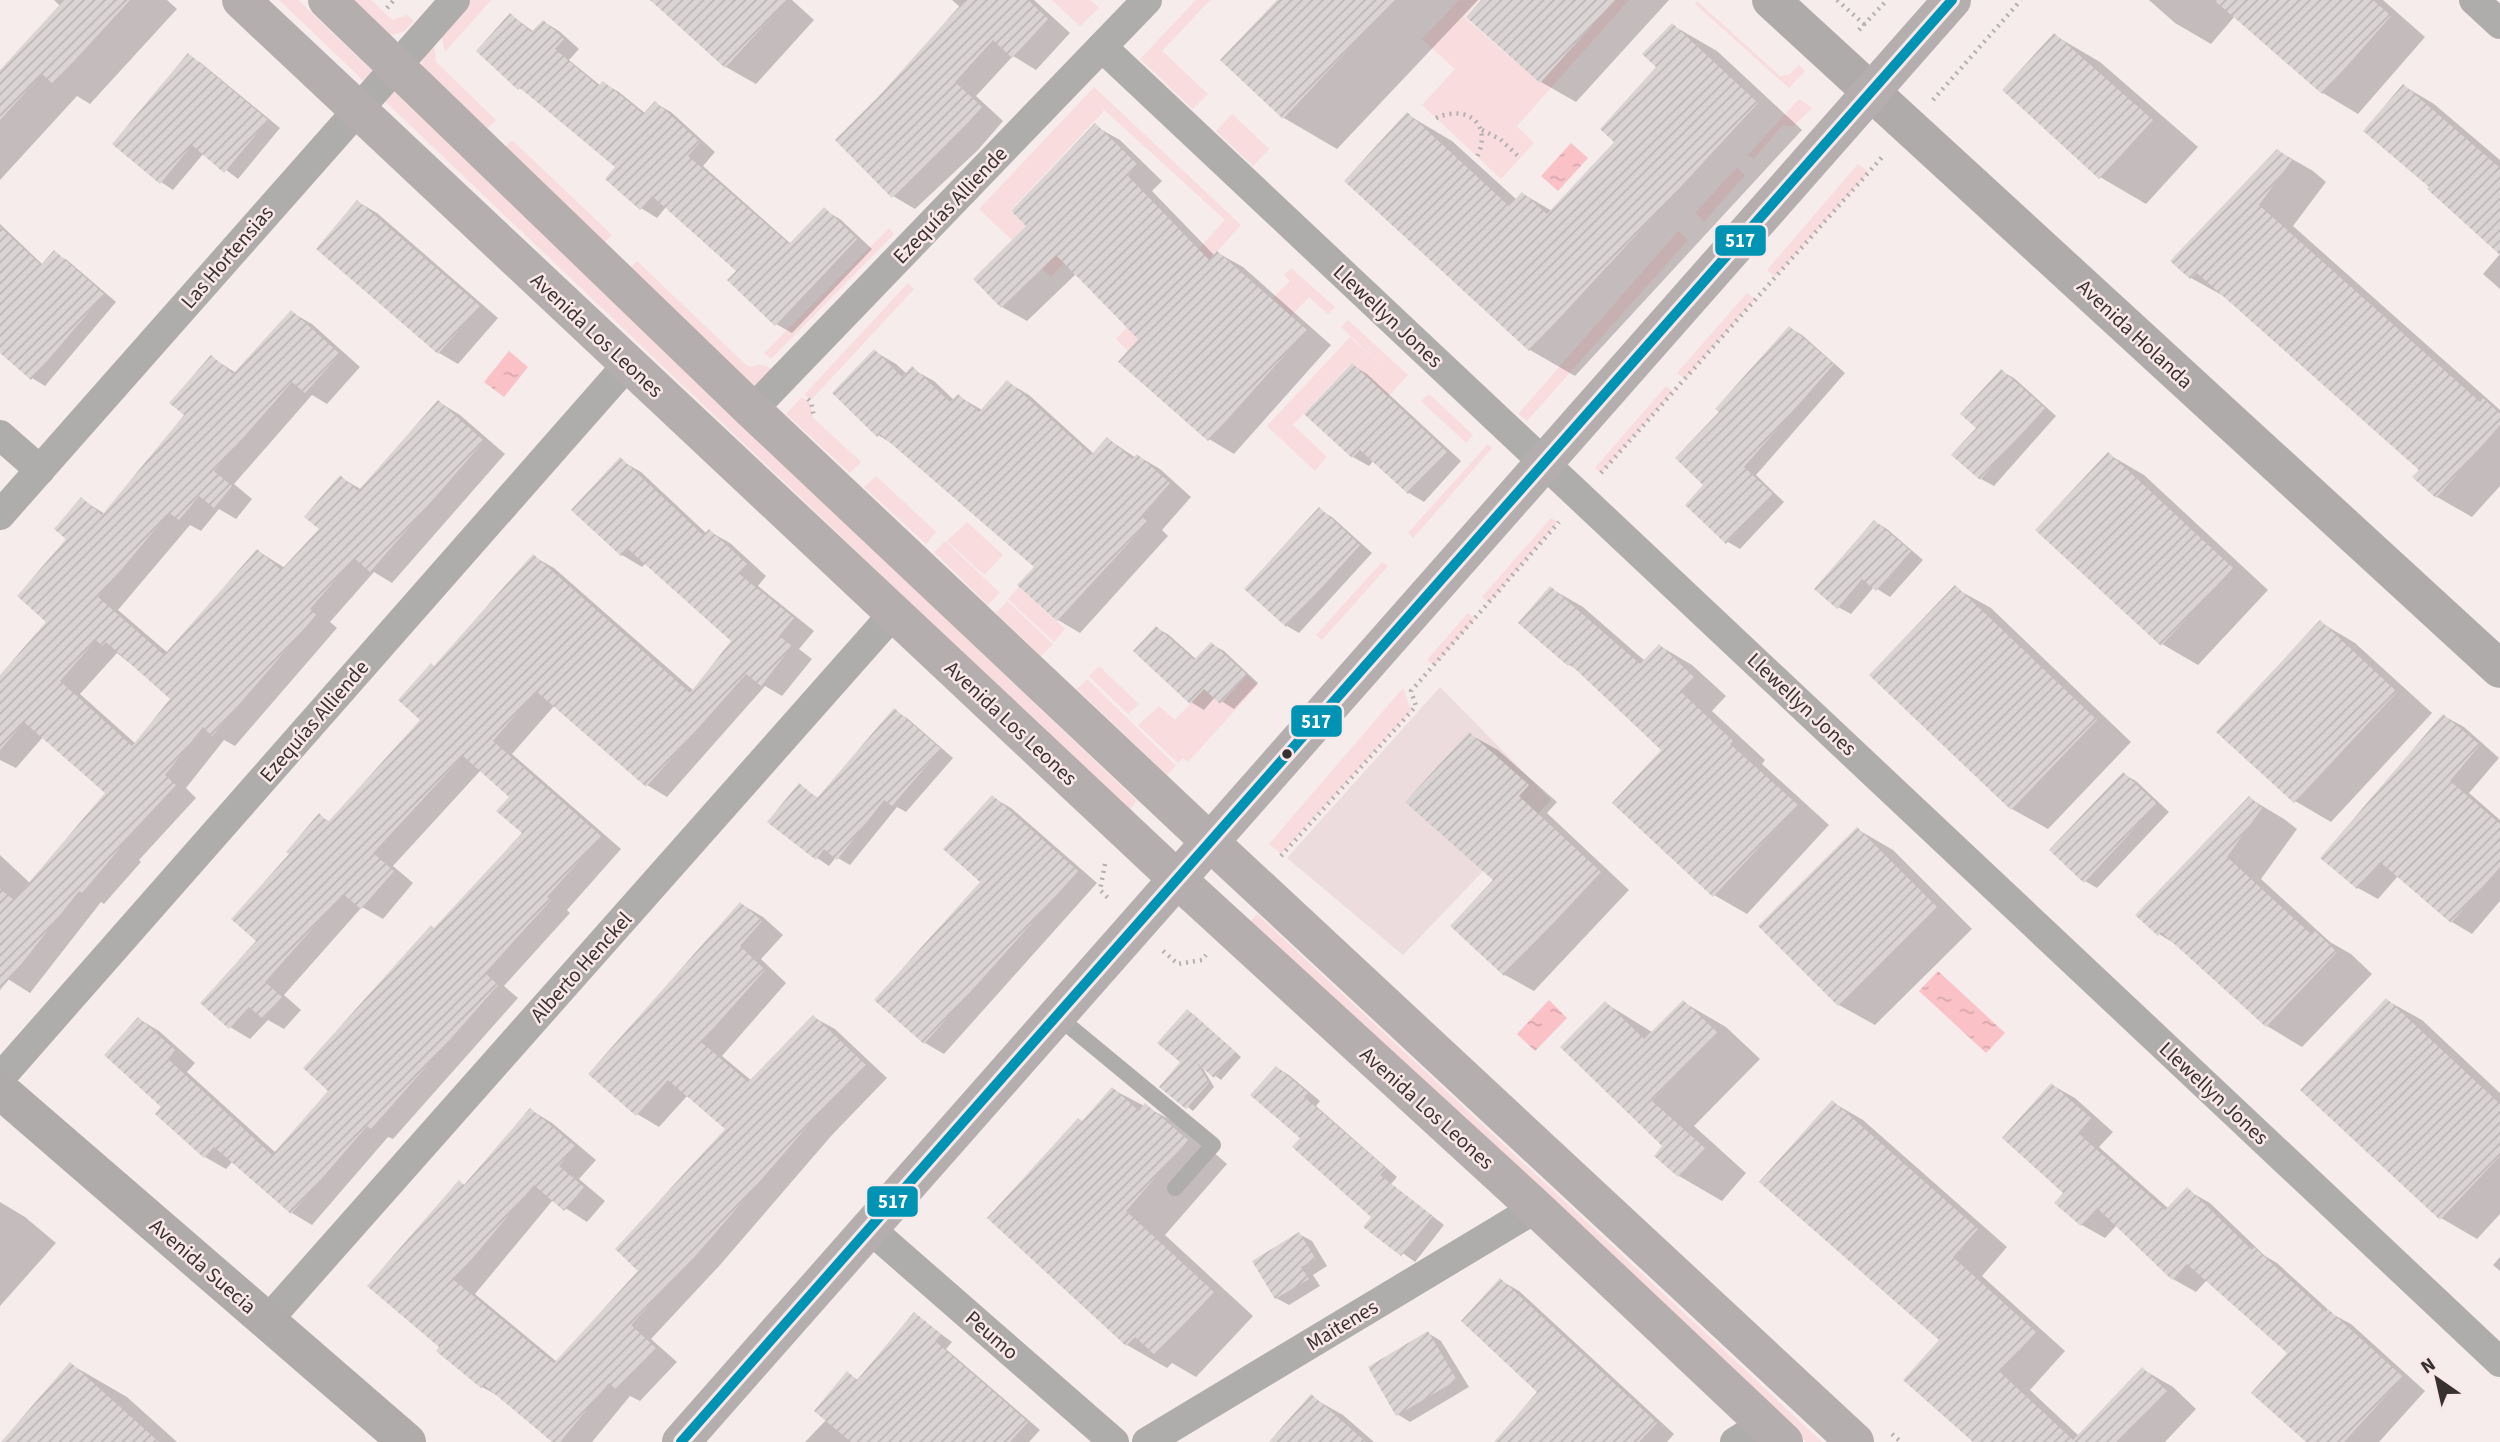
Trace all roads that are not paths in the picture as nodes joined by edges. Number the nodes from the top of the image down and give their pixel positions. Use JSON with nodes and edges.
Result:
{"nodes":[{"id":1,"x":241,"y":0,"type":"edge"},
{"id":2,"x":327,"y":0,"type":"edge"},
{"id":3,"x":455,"y":0,"type":"edge"},
{"id":4,"x":1147,"y":0,"type":"edge"},
{"id":5,"x":1771,"y":0,"type":"edge"},
{"id":6,"x":1952,"y":0,"type":"edge"},
{"id":7,"x":2474,"y":0,"type":"edge"},
{"id":8,"x":2500,"y":24,"type":"edge"},
{"id":9,"x":1102,"y":47,"type":"junction"},
{"id":10,"x":397,"y":66,"type":"junction"},
{"id":11,"x":1871,"y":92,"type":"junction"},
{"id":12,"x":357,"y":110,"type":"junction"},
{"id":13,"x":628,"y":364,"type":"junction"},
{"id":14,"x":752,"y":410,"type":"junction"},
{"id":15,"x":0,"y":435,"type":"edge"},
{"id":16,"x":1545,"y":462,"type":"junction"},
{"id":17,"x":40,"y":470,"type":"junction"},
{"id":18,"x":0,"y":515,"type":"edge"},
{"id":19,"x":894,"y":613,"type":"junction"},
{"id":20,"x":2500,"y":668,"type":"edge"},
{"id":21,"x":1210,"y":842,"type":"junction"},
{"id":22,"x":1177,"y":880,"type":"junction"},
{"id":23,"x":1057,"y":1016,"type":"junction"},
{"id":24,"x":0,"y":1078,"type":"edge"},
{"id":25,"x":0,"y":1090,"type":"edge"},
{"id":26,"x":1175,"y":1188,"type":"dead end"},
{"id":27,"x":1536,"y":1208,"type":"junction"},
{"id":28,"x":869,"y":1228,"type":"junction"},
{"id":29,"x":267,"y":1321,"type":"junction"},
{"id":30,"x":2500,"y":1362,"type":"edge"},
{"id":31,"x":1761,"y":1436,"type":"edge"},
{"id":32,"x":407,"y":1442,"type":"edge"},
{"id":33,"x":681,"y":1442,"type":"edge"},
{"id":34,"x":1114,"y":1442,"type":"edge"},
{"id":35,"x":1147,"y":1442,"type":"edge"},
{"id":36,"x":1855,"y":1442,"type":"edge"}],
"edges":[{"from":1,"to":12,"type":"main road","name":"Avenida Los Leones"},
{"from":2,"to":10,"type":"main road"},
{"from":3,"to":10,"type":"street","name":"Las Hortensias"},
{"from":4,"to":9,"type":"street","name":"Ezequías Alliende"},
{"from":5,"to":11,"type":"street","name":"Avenida Holanda"},
{"from":6,"to":11,"type":"main road"},
{"from":7,"to":8,"type":"street"},
{"from":9,"to":14,"type":"street","name":"Ezequías Alliende"},
{"from":9,"to":16,"type":"street","name":"Llewellyn Jones"},
{"from":10,"to":12,"type":"street","name":"Las Hortensias"},
{"from":10,"to":14,"type":"main road"},
{"from":11,"to":16,"type":"main road"},
{"from":11,"to":20,"type":"street","name":"Avenida Holanda"},
{"from":12,"to":13,"type":"main road","name":"Avenida Los Leones"},
{"from":12,"to":17,"type":"street","name":"Las Hortensias"},
{"from":13,"to":19,"type":"main road","name":"Avenida Los Leones"},
{"from":13,"to":24,"type":"street","name":"Ezequías Alliende"},
{"from":14,"to":21,"type":"main road"},
{"from":15,"to":17,"type":"street"},
{"from":16,"to":21,"type":"main road"},
{"from":16,"to":30,"type":"street","name":"Llewellyn Jones"},
{"from":17,"to":18,"type":"street","name":"Las Hortensias"},
{"from":19,"to":22,"type":"main road","name":"Avenida Los Leones"},
{"from":19,"to":29,"type":"street","name":"Alberto Henckel"},
{"from":21,"to":22,"type":"main road"},
{"from":21,"to":36,"type":"main road"},
{"from":22,"to":23,"type":"main road"},
{"from":22,"to":27,"type":"main road","name":"Avenida Los Leones"},
{"from":23,"to":26,"type":"lane"},
{"from":23,"to":28,"type":"main road"},
{"from":25,"to":29,"type":"street","name":"Avenida Suecia"},
{"from":27,"to":31,"type":"main road","name":"Avenida Los Leones"},
{"from":27,"to":35,"type":"street","name":"Maitenes"},
{"from":28,"to":33,"type":"main road"},
{"from":28,"to":34,"type":"street","name":"Peumo"},
{"from":29,"to":32,"type":"street","name":"Avenida Suecia"}]}
